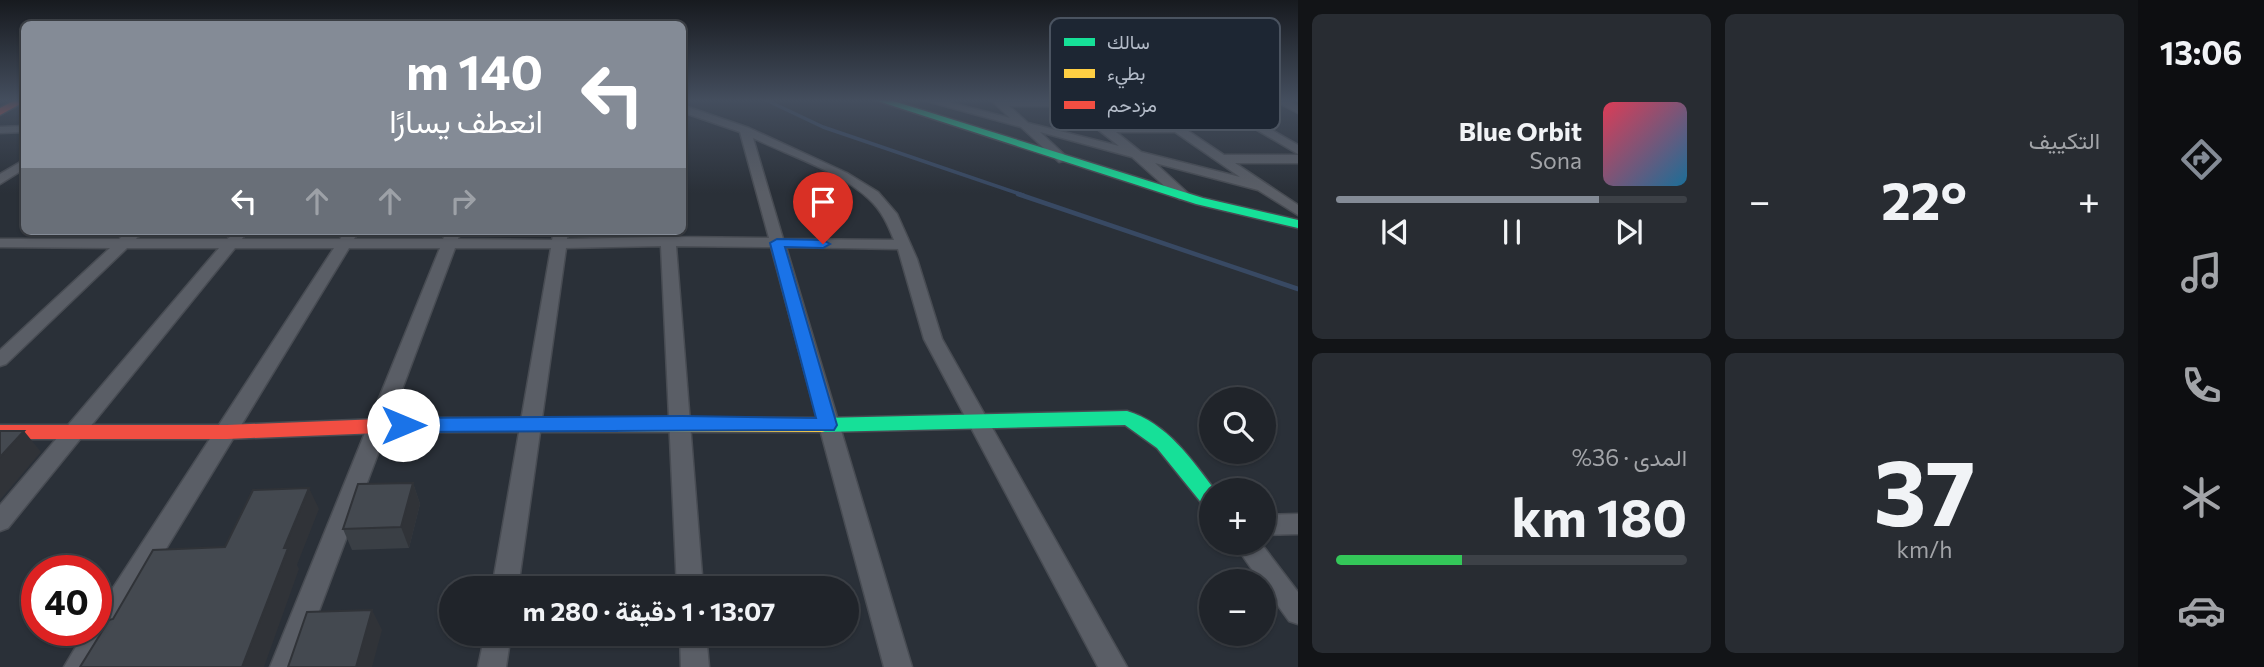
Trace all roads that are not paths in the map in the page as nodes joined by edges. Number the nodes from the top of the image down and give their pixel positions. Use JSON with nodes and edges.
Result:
{"nodes":[{"id":1,"x":745,"y":131,"type":"edge"},
{"id":2,"x":747,"y":131,"type":"edge"},
{"id":3,"x":975,"y":131,"type":"edge"},
{"id":4,"x":1031,"y":131,"type":"edge"},
{"id":5,"x":1045,"y":131,"type":"edge"},
{"id":6,"x":1107,"y":131,"type":"edge"},
{"id":7,"x":1181,"y":131,"type":"edge"},
{"id":8,"x":1265,"y":131,"type":"edge"},
{"id":9,"x":1298,"y":150,"type":"edge"},
{"id":10,"x":1137,"y":155,"type":"junction"},
{"id":11,"x":1063,"y":159,"type":"junction"},
{"id":12,"x":1223,"y":159,"type":"junction"},
{"id":13,"x":1298,"y":159,"type":"edge"},
{"id":14,"x":21,"y":166,"type":"edge"},
{"id":15,"x":0,"y":180,"type":"edge"},
{"id":16,"x":1263,"y":187,"type":"junction"},
{"id":17,"x":1184,"y":196,"type":"junction"},
{"id":18,"x":1279,"y":198,"type":"junction"},
{"id":19,"x":1298,"y":200,"type":"edge"},
{"id":20,"x":1298,"y":211,"type":"edge"},
{"id":21,"x":1298,"y":224,"type":"edge"},
{"id":22,"x":132,"y":235,"type":"edge"},
{"id":23,"x":668,"y":236,"type":"edge"},
{"id":24,"x":236,"y":237,"type":"edge"},
{"id":25,"x":348,"y":237,"type":"edge"},
{"id":26,"x":452,"y":237,"type":"edge"},
{"id":27,"x":560,"y":237,"type":"edge"},
{"id":28,"x":7,"y":243,"type":"edge"},
{"id":29,"x":123,"y":243,"type":"junction"},
{"id":30,"x":777,"y":243,"type":"junction"},
{"id":31,"x":904,"y":246,"type":"junction"},
{"id":32,"x":0,"y":254,"type":"edge"},
{"id":33,"x":0,"y":360,"type":"edge"},
{"id":34,"x":682,"y":422,"type":"junction"},
{"id":35,"x":979,"y":422,"type":"junction"},
{"id":36,"x":532,"y":424,"type":"junction"},
{"id":37,"x":377,"y":425,"type":"junction"},
{"id":38,"x":828,"y":425,"type":"junction"},
{"id":39,"x":0,"y":432,"type":"edge"},
{"id":40,"x":76,"y":432,"type":"junction"},
{"id":41,"x":227,"y":432,"type":"junction"},
{"id":42,"x":1199,"y":485,"type":"edge"},
{"id":43,"x":0,"y":521,"type":"edge"},
{"id":44,"x":1298,"y":524,"type":"edge"},
{"id":45,"x":1276,"y":525,"type":"edge"},
{"id":46,"x":1255,"y":555,"type":"edge"},
{"id":47,"x":507,"y":576,"type":"edge"},
{"id":48,"x":689,"y":576,"type":"edge"},
{"id":49,"x":1298,"y":612,"type":"edge"},
{"id":50,"x":496,"y":646,"type":"edge"},
{"id":51,"x":694,"y":646,"type":"edge"},
{"id":52,"x":78,"y":667,"type":"edge"},
{"id":53,"x":284,"y":667,"type":"edge"},
{"id":54,"x":492,"y":667,"type":"edge"},
{"id":55,"x":695,"y":667,"type":"edge"},
{"id":56,"x":898,"y":667,"type":"edge"},
{"id":57,"x":1113,"y":667,"type":"edge"}],
"edges":[{"from":1,"to":30,"type":"street"},
{"from":2,"to":31,"type":"street"},
{"from":3,"to":11,"type":"street"},
{"from":4,"to":11,"type":"street"},
{"from":5,"to":10,"type":"street"},
{"from":6,"to":10,"type":"street"},
{"from":7,"to":12,"type":"street"},
{"from":8,"to":9,"type":"street"},
{"from":10,"to":16,"type":"street"},
{"from":10,"to":17,"type":"street"},
{"from":11,"to":17,"type":"street"},
{"from":12,"to":13,"type":"street"},
{"from":12,"to":16,"type":"street"},
{"from":14,"to":15,"type":"street"},
{"from":16,"to":18,"type":"street"},
{"from":17,"to":21,"type":"street"},
{"from":18,"to":19,"type":"street"},
{"from":18,"to":20,"type":"street"},
{"from":22,"to":29,"type":"street"},
{"from":23,"to":27,"type":"street"},
{"from":23,"to":30,"type":"street"},
{"from":23,"to":34,"type":"street"},
{"from":24,"to":25,"type":"street"},
{"from":24,"to":29,"type":"street"},
{"from":24,"to":40,"type":"street"},
{"from":25,"to":26,"type":"street"},
{"from":25,"to":41,"type":"street"},
{"from":26,"to":27,"type":"street"},
{"from":26,"to":37,"type":"street"},
{"from":27,"to":36,"type":"street"},
{"from":28,"to":29,"type":"street"},
{"from":28,"to":32,"type":"street"},
{"from":29,"to":33,"type":"street"},
{"from":30,"to":31,"type":"street"},
{"from":30,"to":38,"type":"street"},
{"from":31,"to":35,"type":"street"},
{"from":34,"to":36,"type":"street"},
{"from":34,"to":38,"type":"street"},
{"from":34,"to":48,"type":"street"},
{"from":35,"to":38,"type":"street"},
{"from":35,"to":42,"type":"street"},
{"from":35,"to":57,"type":"street"},
{"from":36,"to":37,"type":"street"},
{"from":36,"to":47,"type":"street"},
{"from":37,"to":41,"type":"street"},
{"from":37,"to":53,"type":"street"},
{"from":38,"to":56,"type":"street"},
{"from":39,"to":40,"type":"street"},
{"from":40,"to":41,"type":"street"},
{"from":40,"to":43,"type":"street"},
{"from":41,"to":52,"type":"street"},
{"from":44,"to":45,"type":"street"},
{"from":46,"to":49,"type":"street"},
{"from":50,"to":54,"type":"street"},
{"from":51,"to":55,"type":"street"}]}
